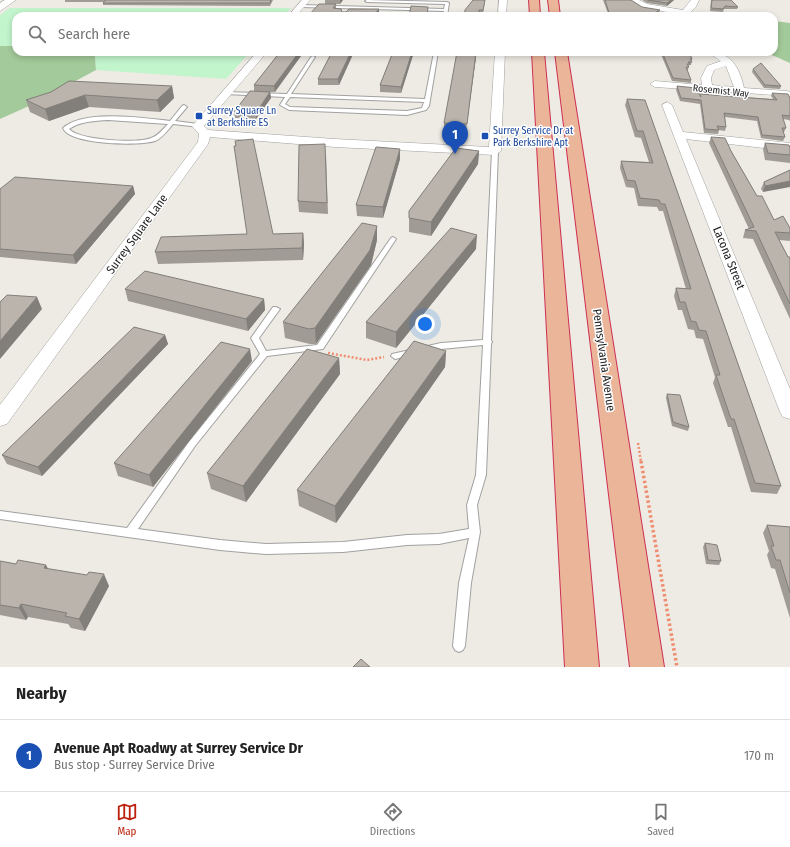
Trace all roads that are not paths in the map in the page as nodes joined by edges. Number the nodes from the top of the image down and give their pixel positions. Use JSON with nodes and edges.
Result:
{"nodes":[{"id":1,"x":503,"y":0,"type":"edge"},
{"id":2,"x":534,"y":0,"type":"edge"},
{"id":3,"x":553,"y":0,"type":"edge"},
{"id":4,"x":633,"y":0,"type":"edge"},
{"id":5,"x":695,"y":0,"type":"edge"},
{"id":6,"x":367,"y":1,"type":"edge"},
{"id":7,"x":303,"y":3,"type":"edge"},
{"id":8,"x":348,"y":10,"type":"junction"},
{"id":9,"x":445,"y":10,"type":"joint"},
{"id":10,"x":295,"y":12,"type":"edge"},
{"id":11,"x":502,"y":12,"type":"edge"},
{"id":12,"x":535,"y":12,"type":"edge"},
{"id":13,"x":555,"y":12,"type":"edge"},
{"id":14,"x":673,"y":12,"type":"edge"},
{"id":15,"x":684,"y":12,"type":"edge"},
{"id":16,"x":258,"y":56,"type":"edge"},
{"id":17,"x":435,"y":56,"type":"edge"},
{"id":18,"x":500,"y":56,"type":"edge"},
{"id":19,"x":538,"y":56,"type":"edge"},
{"id":20,"x":561,"y":56,"type":"edge"},
{"id":21,"x":718,"y":56,"type":"edge"},
{"id":22,"x":313,"y":57,"type":"dead end"},
{"id":23,"x":728,"y":62,"type":"junction"},
{"id":24,"x":655,"y":84,"type":"dead end"},
{"id":25,"x":707,"y":88,"type":"junction"},
{"id":26,"x":740,"y":92,"type":"junction"},
{"id":27,"x":226,"y":93,"type":"junction"},
{"id":28,"x":787,"y":94,"type":"edge"},
{"id":29,"x":287,"y":96,"type":"junction"},
{"id":30,"x":427,"y":101,"type":"junction"},
{"id":31,"x":667,"y":104,"type":"dead end"},
{"id":32,"x":184,"y":107,"type":"dead end"},
{"id":33,"x":170,"y":122,"type":"junction"},
{"id":34,"x":202,"y":129,"type":"junction"},
{"id":35,"x":680,"y":135,"type":"junction"},
{"id":36,"x":790,"y":147,"type":"edge"},
{"id":37,"x":495,"y":151,"type":"junction"},
{"id":38,"x":393,"y":239,"type":"dead end"},
{"id":39,"x":276,"y":309,"type":"dead end"},
{"id":40,"x":488,"y":342,"type":"junction"},
{"id":41,"x":264,"y":354,"type":"junction"},
{"id":42,"x":390,"y":356,"type":"road end"},
{"id":43,"x":790,"y":412,"type":"edge"},
{"id":44,"x":0,"y":419,"type":"edge"},
{"id":45,"x":0,"y":515,"type":"edge"},
{"id":46,"x":130,"y":532,"type":"junction"},
{"id":47,"x":475,"y":532,"type":"junction"},
{"id":48,"x":460,"y":646,"type":"dead end"},
{"id":49,"x":582,"y":667,"type":"edge"},
{"id":50,"x":647,"y":667,"type":"edge"}],
"edges":[{"from":1,"to":11,"type":"street"},
{"from":2,"to":12,"type":"highway"},
{"from":3,"to":13,"type":"highway"},
{"from":4,"to":14,"type":"street"},
{"from":5,"to":15,"type":"street"},
{"from":6,"to":8,"type":"lane"},
{"from":6,"to":9,"type":"lane"},
{"from":7,"to":8,"type":"lane"},
{"from":7,"to":10,"type":"street"},
{"from":8,"to":9,"type":"lane"},
{"from":16,"to":27,"type":"street","name":"Surrey Square Lane"},
{"from":17,"to":30,"type":"lane"},
{"from":18,"to":37,"type":"street"},
{"from":19,"to":49,"type":"highway"},
{"from":20,"to":50,"type":"highway","name":"Pennsylvania Avenue"},
{"from":21,"to":23,"type":"street"},
{"from":22,"to":29,"type":"lane"},
{"from":23,"to":25,"type":"street"},
{"from":23,"to":26,"type":"street"},
{"from":24,"to":25,"type":"street","name":"Rosemist Way"},
{"from":25,"to":26,"type":"street","name":"Rosemist Way"},
{"from":26,"to":28,"type":"street","name":"Rosemist Way"},
{"from":27,"to":29,"type":"lane"},
{"from":27,"to":34,"type":"street","name":"Surrey Square Lane"},
{"from":29,"to":30,"type":"lane"},
{"from":29,"to":30,"type":"lane"},
{"from":31,"to":35,"type":"street","name":"Lacona Street"},
{"from":32,"to":33,"type":"lane"},
{"from":33,"to":33,"type":"lane"},
{"from":33,"to":34,"type":"lane"},
{"from":34,"to":37,"type":"street"},
{"from":34,"to":44,"type":"street","name":"Surrey Square Lane"},
{"from":35,"to":36,"type":"street"},
{"from":35,"to":43,"type":"street","name":"Lacona Street"},
{"from":37,"to":40,"type":"lane"},
{"from":38,"to":41,"type":"lane"},
{"from":39,"to":41,"type":"lane"},
{"from":40,"to":42,"type":"lane"},
{"from":40,"to":47,"type":"lane"},
{"from":41,"to":46,"type":"lane"},
{"from":45,"to":46,"type":"lane"},
{"from":46,"to":47,"type":"lane"},
{"from":47,"to":48,"type":"lane"}]}
